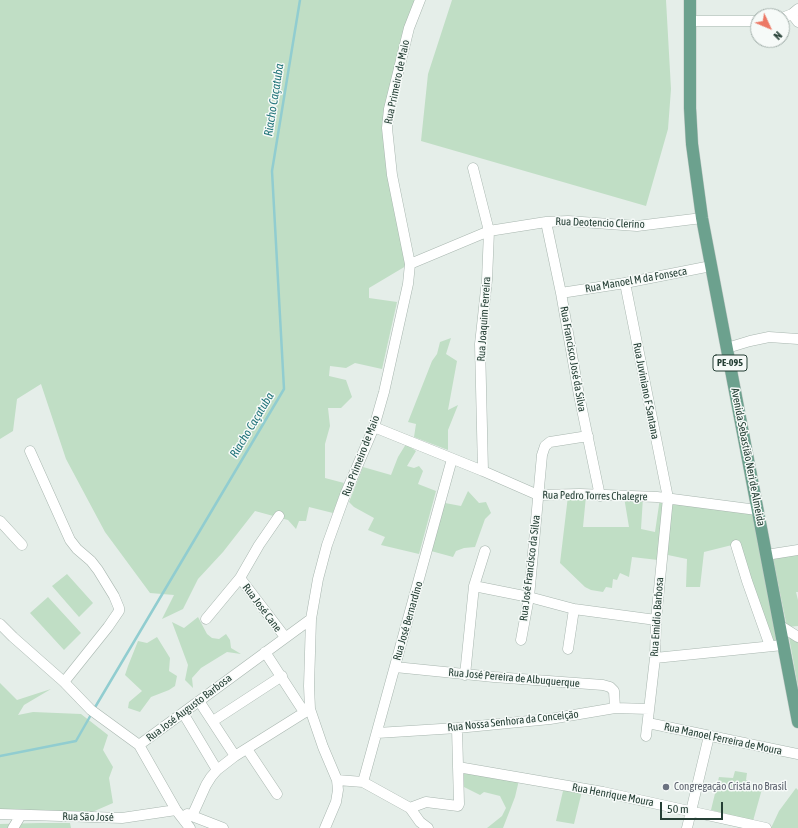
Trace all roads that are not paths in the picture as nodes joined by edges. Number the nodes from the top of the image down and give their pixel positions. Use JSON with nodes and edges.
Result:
{"nodes":[{"id":1,"x":420,"y":0,"type":"edge"},
{"id":2,"x":690,"y":0,"type":"edge"},
{"id":3,"x":795,"y":11,"type":"edge"},
{"id":4,"x":690,"y":21,"type":"junction"},
{"id":5,"x":750,"y":21,"type":"edge"},
{"id":6,"x":798,"y":22,"type":"edge"},
{"id":7,"x":473,"y":168,"type":"dead end"},
{"id":8,"x":702,"y":218,"type":"junction"},
{"id":9,"x":546,"y":222,"type":"junction"},
{"id":10,"x":489,"y":231,"type":"junction"},
{"id":11,"x":410,"y":264,"type":"junction"},
{"id":12,"x":711,"y":266,"type":"junction"},
{"id":13,"x":624,"y":283,"type":"junction"},
{"id":14,"x":561,"y":293,"type":"junction"},
{"id":15,"x":798,"y":339,"type":"edge"},
{"id":16,"x":727,"y":348,"type":"junction"},
{"id":17,"x":374,"y":428,"type":"junction"},
{"id":18,"x":588,"y":436,"type":"junction"},
{"id":19,"x":30,"y":451,"type":"dead end"},
{"id":20,"x":452,"y":459,"type":"junction"},
{"id":21,"x":483,"y":471,"type":"junction"},
{"id":22,"x":538,"y":495,"type":"junction"},
{"id":23,"x":600,"y":496,"type":"junction"},
{"id":24,"x":668,"y":498,"type":"junction"},
{"id":25,"x":757,"y":510,"type":"junction"},
{"id":26,"x":279,"y":516,"type":"dead end"},
{"id":27,"x":1,"y":525,"type":"edge"},
{"id":28,"x":22,"y":545,"type":"dead end"},
{"id":29,"x":736,"y":545,"type":"dead end"},
{"id":30,"x":798,"y":550,"type":"edge"},
{"id":31,"x":485,"y":551,"type":"dead end"},
{"id":32,"x":766,"y":555,"type":"junction"},
{"id":33,"x":240,"y":578,"type":"junction"},
{"id":34,"x":474,"y":586,"type":"junction"},
{"id":35,"x":529,"y":597,"type":"junction"},
{"id":36,"x":574,"y":609,"type":"junction"},
{"id":37,"x":206,"y":619,"type":"dead end"},
{"id":38,"x":311,"y":619,"type":"junction"},
{"id":39,"x":656,"y":620,"type":"junction"},
{"id":40,"x":0,"y":624,"type":"edge"},
{"id":41,"x":779,"y":625,"type":"junction"},
{"id":42,"x":285,"y":637,"type":"junction"},
{"id":43,"x":798,"y":637,"type":"edge"},
{"id":44,"x":521,"y":640,"type":"dead end"},
{"id":45,"x":783,"y":645,"type":"junction"},
{"id":46,"x":770,"y":646,"type":"junction"},
{"id":47,"x":568,"y":649,"type":"dead end"},
{"id":48,"x":265,"y":652,"type":"junction"},
{"id":49,"x":655,"y":658,"type":"junction"},
{"id":50,"x":395,"y":667,"type":"junction"},
{"id":51,"x":465,"y":674,"type":"junction"},
{"id":52,"x":282,"y":676,"type":"junction"},
{"id":53,"x":64,"y":682,"type":"junction"},
{"id":54,"x":199,"y":701,"type":"junction"},
{"id":55,"x":615,"y":708,"type":"junction"},
{"id":56,"x":649,"y":709,"type":"junction"},
{"id":57,"x":307,"y":711,"type":"junction"},
{"id":58,"x":183,"y":713,"type":"junction"},
{"id":59,"x":213,"y":721,"type":"junction"},
{"id":60,"x":798,"y":722,"type":"edge"},
{"id":61,"x":648,"y":723,"type":"junction"},
{"id":62,"x":457,"y":728,"type":"junction"},
{"id":63,"x":377,"y":733,"type":"junction"},
{"id":64,"x":646,"y":736,"type":"dead end"},
{"id":65,"x":709,"y":736,"type":"junction"},
{"id":66,"x":139,"y":745,"type":"junction"},
{"id":67,"x":247,"y":749,"type":"junction"},
{"id":68,"x":798,"y":754,"type":"edge"},
{"id":69,"x":235,"y":756,"type":"junction"},
{"id":70,"x":458,"y":768,"type":"junction"},
{"id":71,"x":217,"y":770,"type":"junction"},
{"id":72,"x":337,"y":780,"type":"junction"},
{"id":73,"x":363,"y":782,"type":"junction"},
{"id":74,"x":277,"y":794,"type":"dead end"},
{"id":75,"x":410,"y":808,"type":"junction"},
{"id":76,"x":176,"y":810,"type":"junction"},
{"id":77,"x":691,"y":811,"type":"junction"},
{"id":78,"x":0,"y":814,"type":"edge"},
{"id":79,"x":21,"y":815,"type":"junction"},
{"id":80,"x":192,"y":816,"type":"junction"},
{"id":81,"x":13,"y":828,"type":"edge"},
{"id":82,"x":190,"y":828,"type":"edge"},
{"id":83,"x":223,"y":828,"type":"edge"},
{"id":84,"x":325,"y":828,"type":"edge"},
{"id":85,"x":428,"y":828,"type":"edge"},
{"id":86,"x":687,"y":828,"type":"edge"},
{"id":87,"x":766,"y":828,"type":"edge"}],
"edges":[{"from":1,"to":11,"type":"street","name":"Rua Primeiro de Maio"},
{"from":2,"to":4,"type":"main road","name":"Avenida Sebastião Neri de Almeida","number":"PE-095"},
{"from":3,"to":6,"type":"street"},
{"from":4,"to":5,"type":"street"},
{"from":4,"to":8,"type":"main road","name":"Avenida Sebastião Neri de Almeida","number":"PE-095"},
{"from":7,"to":10,"type":"street","name":"Rua Joaquim Ferreira"},
{"from":8,"to":9,"type":"street","name":"Rua Deotencio Clerino"},
{"from":8,"to":12,"type":"main road","name":"Avenida Sebastião Neri de Almeida","number":"PE-095"},
{"from":9,"to":10,"type":"street","name":"Rua Deotencio Clerino"},
{"from":9,"to":14,"type":"street","name":"Rua Francisco José da Silva"},
{"from":10,"to":11,"type":"street","name":"Rua Deotencio Clerino"},
{"from":10,"to":21,"type":"street","name":"Rua Joaquim Ferreira"},
{"from":11,"to":17,"type":"street","name":"Rua Primeiro de Maio"},
{"from":12,"to":13,"type":"street","name":"Rua Manoel M da Fonseca"},
{"from":12,"to":16,"type":"main road","name":"Avenida Sebastião Neri de Almeida","number":"PE-095"},
{"from":13,"to":14,"type":"street","name":"Rua Manoel M da Fonseca"},
{"from":13,"to":24,"type":"street","name":"Rua Juviniano F Santana"},
{"from":14,"to":18,"type":"street","name":"Rua Francisco José da Silva"},
{"from":15,"to":16,"type":"street"},
{"from":16,"to":25,"type":"main road","name":"Avenida Sebastião Neri de Almeida","number":"PE-095"},
{"from":17,"to":20,"type":"street","name":"Rua Pedro Torres Chalegre"},
{"from":17,"to":38,"type":"street","name":"Rua Primeiro de Maio"},
{"from":18,"to":22,"type":"street","name":"Rua José Francisco da Silva"},
{"from":18,"to":23,"type":"street","name":"Rua Francisco José da Silva"},
{"from":19,"to":53,"type":"street"},
{"from":20,"to":21,"type":"street","name":"Rua Pedro Torres Chalegre"},
{"from":20,"to":50,"type":"street","name":"Rua José Bernardino"},
{"from":21,"to":22,"type":"street","name":"Rua Pedro Torres Chalegre"},
{"from":22,"to":23,"type":"street","name":"Rua Pedro Torres Chalegre"},
{"from":22,"to":35,"type":"street","name":"Rua José Francisco da Silva"},
{"from":23,"to":24,"type":"street","name":"Rua Pedro Torres Chalegre"},
{"from":24,"to":25,"type":"street","name":"Rua Pedro Torres Chalegre"},
{"from":24,"to":39,"type":"street","name":"Rua Emidio Barbosa"},
{"from":25,"to":32,"type":"main road","name":"Avenida Sebastião Neri de Almeida","number":"PE-095"},
{"from":26,"to":33,"type":"street"},
{"from":27,"to":28,"type":"street"},
{"from":29,"to":46,"type":"street"},
{"from":30,"to":32,"type":"street"},
{"from":31,"to":34,"type":"street"},
{"from":32,"to":41,"type":"main road","name":"Avenida Sebastião Neri de Almeida","number":"PE-095"},
{"from":33,"to":37,"type":"street"},
{"from":33,"to":42,"type":"street","name":"Rua José Cane"},
{"from":34,"to":35,"type":"street"},
{"from":34,"to":51,"type":"street"},
{"from":35,"to":36,"type":"street"},
{"from":35,"to":44,"type":"street","name":"Rua José Francisco da Silva"},
{"from":36,"to":39,"type":"street"},
{"from":36,"to":47,"type":"street"},
{"from":38,"to":42,"type":"street","name":"Rua José Augusto Barbosa"},
{"from":38,"to":57,"type":"street","name":"Rua Primeiro de Maio"},
{"from":39,"to":49,"type":"street","name":"Rua Emidio Barbosa"},
{"from":40,"to":53,"type":"street","name":"Rua José Augusto Barbosa"},
{"from":41,"to":43,"type":"street"},
{"from":41,"to":45,"type":"main road","name":"Avenida Sebastião Neri de Almeida","number":"PE-095"},
{"from":42,"to":48,"type":"street","name":"Rua José Augusto Barbosa"},
{"from":45,"to":46,"type":"street"},
{"from":45,"to":60,"type":"main road","name":"Avenida Sebastião Neri de Almeida","number":"PE-095"},
{"from":46,"to":49,"type":"street"},
{"from":48,"to":52,"type":"street"},
{"from":48,"to":54,"type":"street","name":"Rua José Augusto Barbosa"},
{"from":49,"to":56,"type":"street","name":"Rua Emidio Barbosa"},
{"from":50,"to":51,"type":"street","name":"Rua José Pereira de Albuquerque"},
{"from":50,"to":63,"type":"street","name":"Rua José Bernardino"},
{"from":51,"to":55,"type":"street","name":"Rua José Pereira de Albuquerque"},
{"from":52,"to":57,"type":"street"},
{"from":52,"to":59,"type":"street"},
{"from":53,"to":66,"type":"street","name":"Rua José Augusto Barbosa"},
{"from":54,"to":58,"type":"street","name":"Rua José Augusto Barbosa"},
{"from":54,"to":59,"type":"street"},
{"from":55,"to":56,"type":"street","name":"Rua Nossa Senhora da Conceição"},
{"from":55,"to":62,"type":"street","name":"Rua Nossa Senhora da Conceição"},
{"from":56,"to":61,"type":"street","name":"Rua Emidio Barbosa"},
{"from":57,"to":67,"type":"street"},
{"from":57,"to":72,"type":"street","name":"Rua Primeiro de Maio"},
{"from":58,"to":66,"type":"street","name":"Rua José Augusto Barbosa"},
{"from":58,"to":71,"type":"street"},
{"from":59,"to":69,"type":"street"},
{"from":61,"to":64,"type":"street","name":"Rua Emidio Barbosa"},
{"from":61,"to":65,"type":"street","name":"Rua Manoel Ferreira de Moura"},
{"from":62,"to":63,"type":"street","name":"Rua Nossa Senhora da Conceição"},
{"from":62,"to":70,"type":"street"},
{"from":63,"to":73,"type":"street","name":"Rua José Bernardino"},
{"from":65,"to":68,"type":"street","name":"Rua Manoel Ferreira de Moura"},
{"from":65,"to":77,"type":"street"},
{"from":66,"to":76,"type":"street"},
{"from":67,"to":69,"type":"street"},
{"from":67,"to":74,"type":"street"},
{"from":69,"to":71,"type":"street"},
{"from":70,"to":75,"type":"street"},
{"from":70,"to":77,"type":"street","name":"Rua Henrique Moura"},
{"from":71,"to":80,"type":"street"},
{"from":72,"to":73,"type":"street"},
{"from":72,"to":84,"type":"street"},
{"from":73,"to":75,"type":"street"},
{"from":75,"to":85,"type":"street"},
{"from":76,"to":79,"type":"street","name":"Rua São José"},
{"from":76,"to":80,"type":"street"},
{"from":76,"to":82,"type":"street"},
{"from":77,"to":86,"type":"street"},
{"from":77,"to":87,"type":"street","name":"Rua Henrique Moura"},
{"from":78,"to":79,"type":"street","name":"Rua São José"},
{"from":79,"to":81,"type":"street"},
{"from":80,"to":83,"type":"street"}]}
